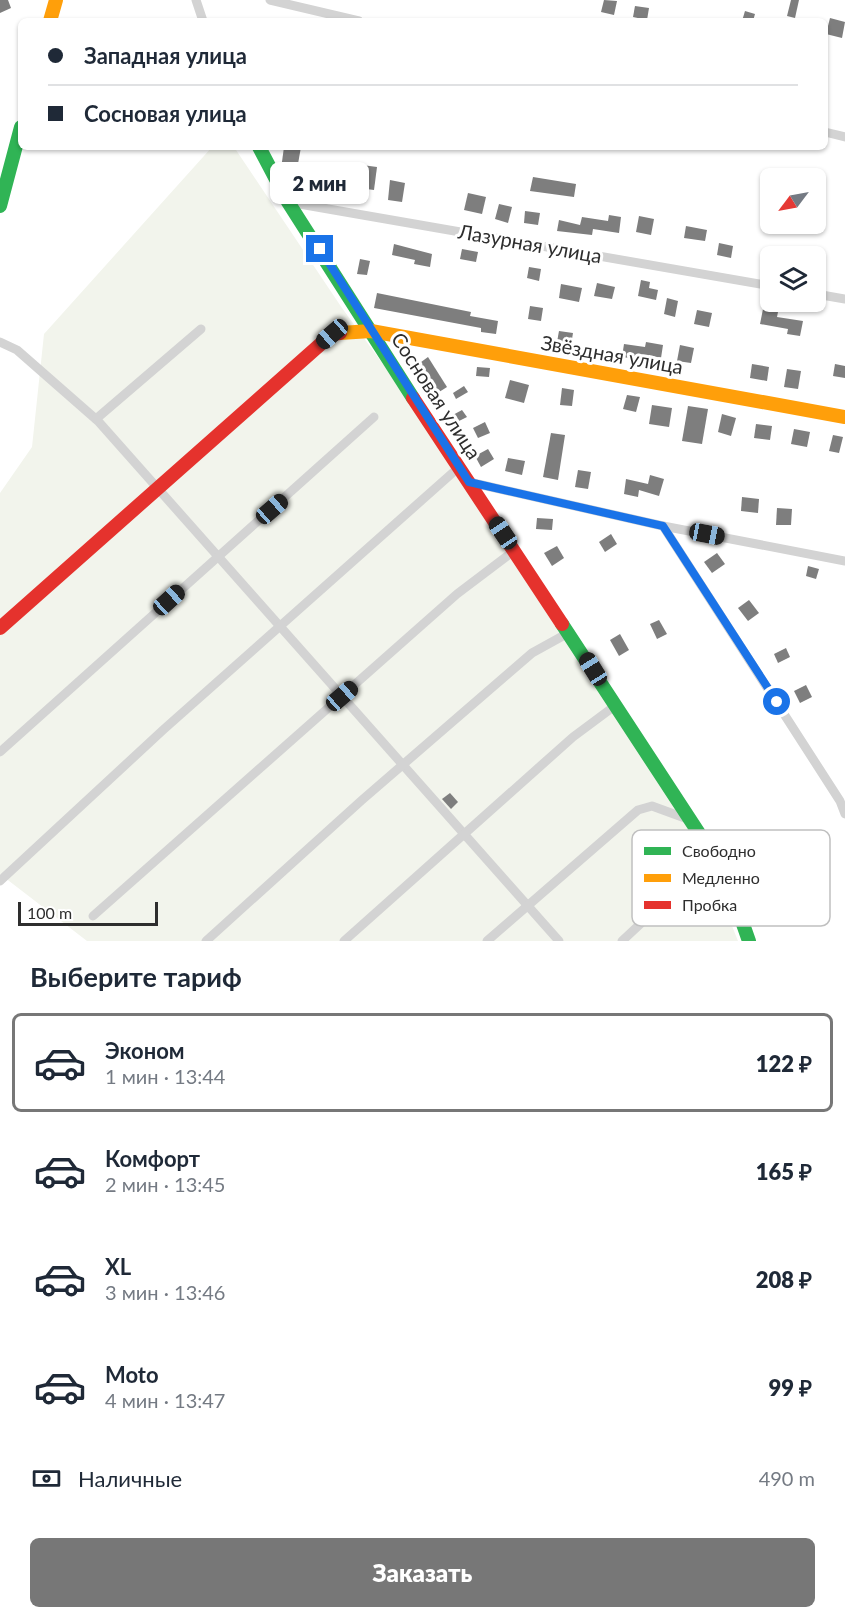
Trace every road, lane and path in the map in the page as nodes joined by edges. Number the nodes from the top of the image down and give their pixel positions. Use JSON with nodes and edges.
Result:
{"nodes":[{"id":1,"x":56,"y":0,"type":"edge"},
{"id":2,"x":196,"y":0,"type":"edge"},
{"id":3,"x":270,"y":0,"type":"edge"},
{"id":4,"x":51,"y":18,"type":"edge"},
{"id":5,"x":202,"y":18,"type":"edge"},
{"id":6,"x":346,"y":18,"type":"edge"},
{"id":7,"x":828,"y":133,"type":"edge"},
{"id":8,"x":845,"y":137,"type":"edge"},
{"id":9,"x":18,"y":139,"type":"edge"},
{"id":10,"x":261,"y":150,"type":"edge"},
{"id":11,"x":1,"y":199,"type":"edge"},
{"id":12,"x":288,"y":202,"type":"junction"},
{"id":13,"x":760,"y":284,"type":"edge"},
{"id":14,"x":826,"y":296,"type":"edge"},
{"id":15,"x":845,"y":299,"type":"edge"},
{"id":16,"x":201,"y":329,"type":"dead end"},
{"id":17,"x":371,"y":331,"type":"junction"},
{"id":18,"x":0,"y":342,"type":"edge"},
{"id":19,"x":374,"y":417,"type":"dead end"},
{"id":20,"x":845,"y":417,"type":"edge"},
{"id":21,"x":96,"y":418,"type":"junction"},
{"id":22,"x":458,"y":468,"type":"junction"},
{"id":23,"x":469,"y":482,"type":"junction"},
{"id":24,"x":157,"y":487,"type":"junction"},
{"id":25,"x":663,"y":526,"type":"junction"},
{"id":26,"x":514,"y":550,"type":"junction"},
{"id":27,"x":218,"y":556,"type":"junction"},
{"id":28,"x":843,"y":563,"type":"edge"},
{"id":29,"x":280,"y":626,"type":"junction"},
{"id":30,"x":0,"y":628,"type":"edge"},
{"id":31,"x":570,"y":632,"type":"junction"},
{"id":32,"x":342,"y":696,"type":"junction"},
{"id":33,"x":616,"y":705,"type":"junction"},
{"id":34,"x":0,"y":752,"type":"edge"},
{"id":35,"x":403,"y":766,"type":"junction"},
{"id":36,"x":845,"y":814,"type":"edge"},
{"id":37,"x":693,"y":821,"type":"junction"},
{"id":38,"x":699,"y":830,"type":"edge"},
{"id":39,"x":464,"y":834,"type":"junction"},
{"id":40,"x":0,"y":881,"type":"edge"},
{"id":41,"x":527,"y":905,"type":"junction"},
{"id":42,"x":93,"y":916,"type":"dead end"},
{"id":43,"x":638,"y":926,"type":"edge"},
{"id":44,"x":743,"y":926,"type":"edge"},
{"id":45,"x":206,"y":941,"type":"edge"},
{"id":46,"x":344,"y":941,"type":"edge"},
{"id":47,"x":487,"y":941,"type":"edge"},
{"id":48,"x":559,"y":941,"type":"edge"},
{"id":49,"x":622,"y":941,"type":"edge"},
{"id":50,"x":748,"y":941,"type":"edge"}],
"edges":[{"from":1,"to":4,"type":"street"},
{"from":2,"to":5,"type":"street"},
{"from":3,"to":6,"type":"street"},
{"from":7,"to":8,"type":"street"},
{"from":9,"to":11,"type":"street"},
{"from":10,"to":12,"type":"street","name":"Сосновая улица"},
{"from":12,"to":13,"type":"street","name":"Лазурная улица"},
{"from":12,"to":17,"type":"street","name":"Сосновая улица"},
{"from":14,"to":15,"type":"street"},
{"from":16,"to":21,"type":"street"},
{"from":17,"to":20,"type":"street","name":"Звёздная улица"},
{"from":17,"to":22,"type":"street","name":"Сосновая улица"},
{"from":17,"to":24,"type":"street","name":"Звёздная улица"},
{"from":18,"to":21,"type":"street"},
{"from":19,"to":27,"type":"street"},
{"from":21,"to":24,"type":"street"},
{"from":22,"to":23,"type":"street","name":"Сосновая улица"},
{"from":22,"to":29,"type":"street"},
{"from":23,"to":25,"type":"street"},
{"from":23,"to":26,"type":"street","name":"Сосновая улица"},
{"from":24,"to":27,"type":"street"},
{"from":24,"to":30,"type":"street","name":"Звёздная улица"},
{"from":25,"to":28,"type":"street"},
{"from":25,"to":36,"type":"street"},
{"from":26,"to":31,"type":"street","name":"Сосновая улица"},
{"from":26,"to":32,"type":"street"},
{"from":27,"to":29,"type":"street"},
{"from":27,"to":34,"type":"street"},
{"from":29,"to":32,"type":"street"},
{"from":29,"to":40,"type":"street"},
{"from":31,"to":33,"type":"street","name":"Сосновая улица"},
{"from":31,"to":35,"type":"street"},
{"from":32,"to":35,"type":"street"},
{"from":32,"to":42,"type":"street"},
{"from":33,"to":37,"type":"street","name":"Сосновая улица"},
{"from":33,"to":39,"type":"street"},
{"from":35,"to":39,"type":"street"},
{"from":35,"to":45,"type":"street"},
{"from":37,"to":38,"type":"street","name":"Сосновая улица"},
{"from":37,"to":41,"type":"street"},
{"from":39,"to":41,"type":"street"},
{"from":39,"to":46,"type":"street"},
{"from":41,"to":47,"type":"street"},
{"from":41,"to":48,"type":"street"},
{"from":43,"to":49,"type":"street"},
{"from":44,"to":50,"type":"street","name":"Сосновая улица"}]}
